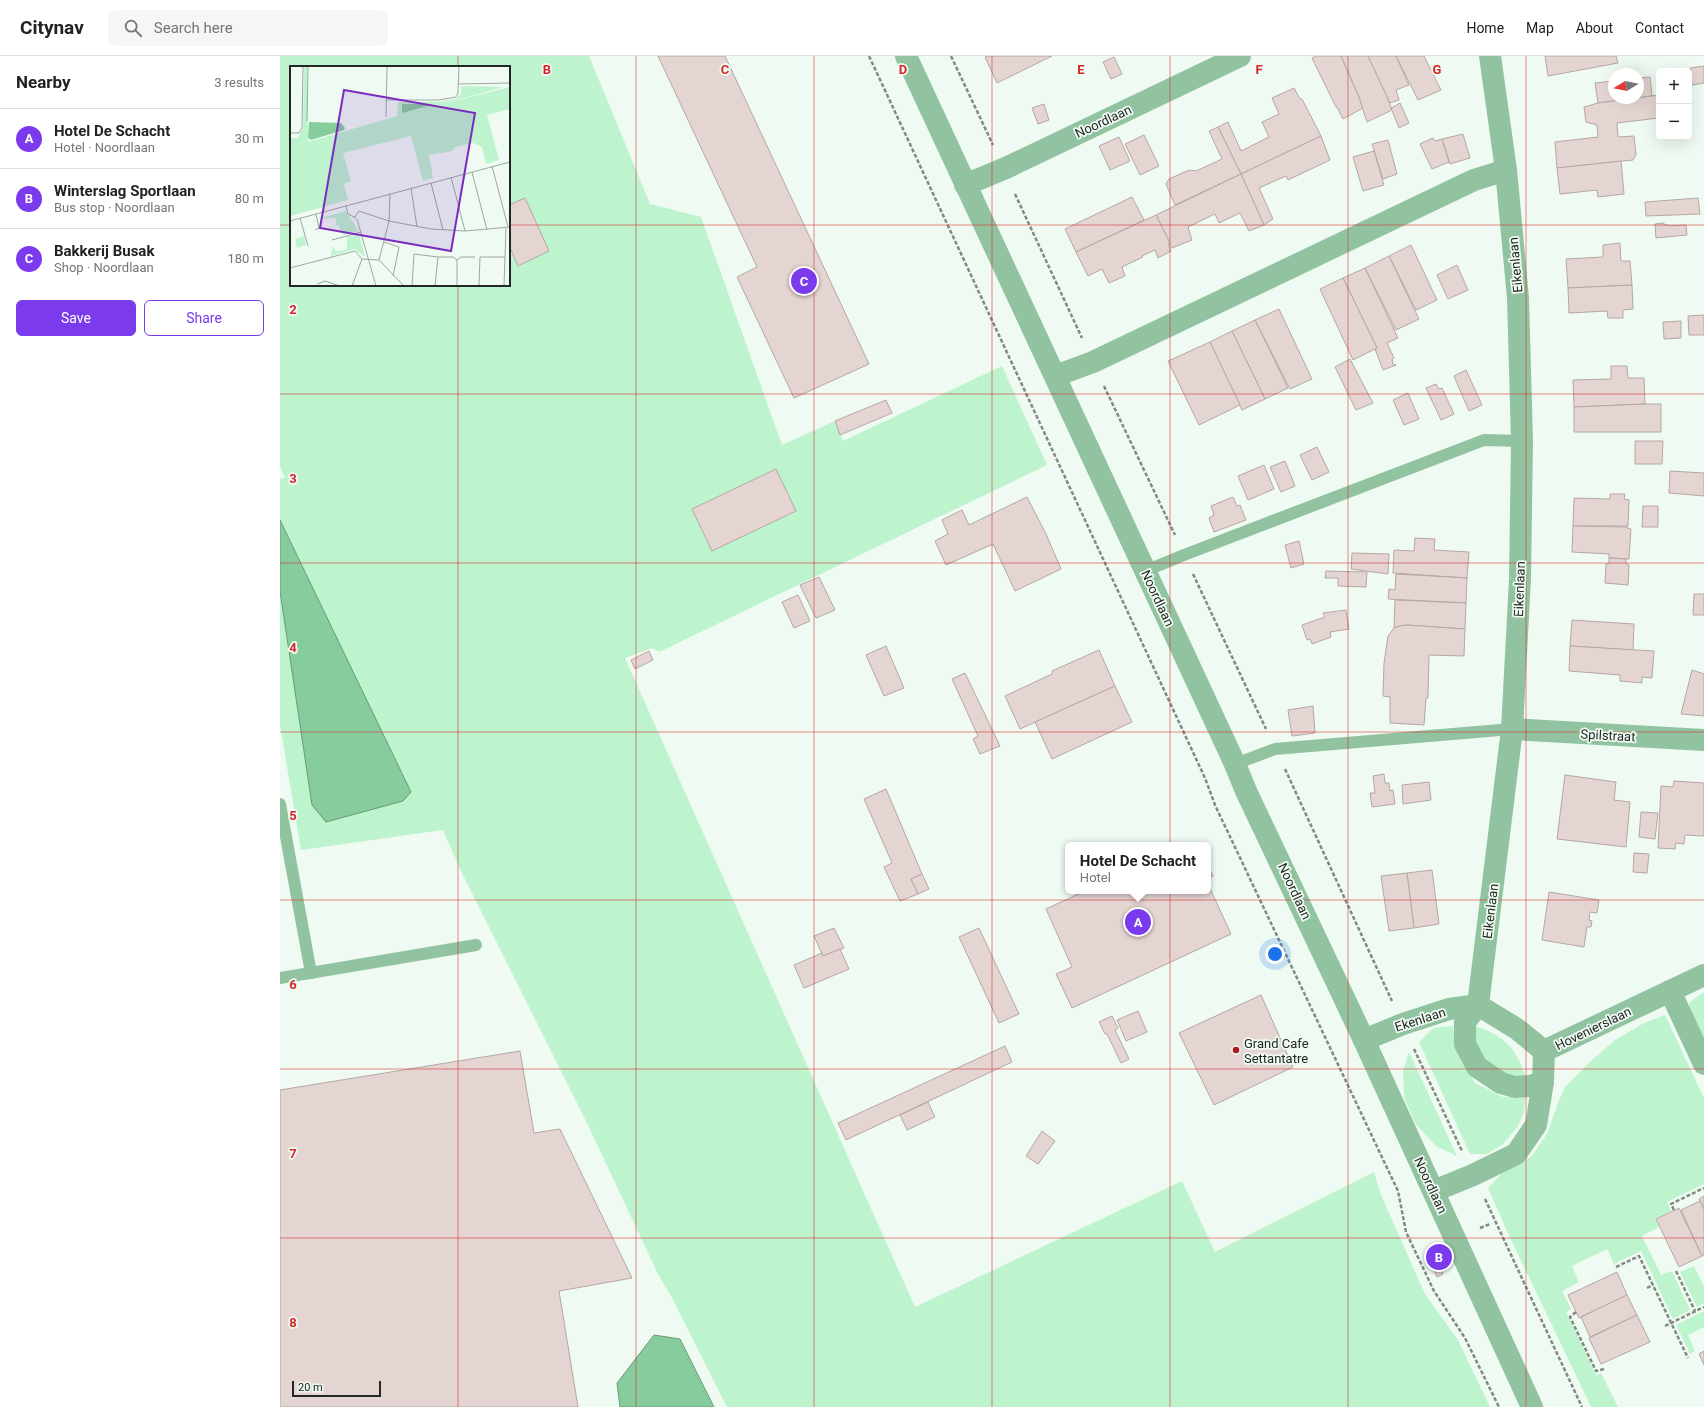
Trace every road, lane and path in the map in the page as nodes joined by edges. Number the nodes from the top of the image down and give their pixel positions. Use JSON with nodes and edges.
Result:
{"nodes":[{"id":1,"x":869,"y":56,"type":"edge"},
{"id":2,"x":906,"y":56,"type":"edge"},
{"id":3,"x":951,"y":56,"type":"edge"},
{"id":4,"x":1240,"y":56,"type":"edge"},
{"id":5,"x":1490,"y":56,"type":"edge"},
{"id":6,"x":1003,"y":169,"type":"junction"},
{"id":7,"x":1506,"y":170,"type":"junction"},
{"id":8,"x":965,"y":185,"type":"junction"},
{"id":9,"x":1093,"y":362,"type":"junction"},
{"id":10,"x":1055,"y":376,"type":"junction"},
{"id":11,"x":1522,"y":441,"type":"junction"},
{"id":12,"x":1184,"y":554,"type":"junction"},
{"id":13,"x":1145,"y":571,"type":"junction"},
{"id":14,"x":1512,"y":729,"type":"junction"},
{"id":15,"x":1704,"y":740,"type":"edge"},
{"id":16,"x":1275,"y":749,"type":"junction"},
{"id":17,"x":1235,"y":764,"type":"junction"},
{"id":18,"x":280,"y":804,"type":"edge"},
{"id":19,"x":476,"y":946,"type":"dead end"},
{"id":20,"x":311,"y":973,"type":"junction"},
{"id":21,"x":1704,"y":975,"type":"edge"},
{"id":22,"x":280,"y":978,"type":"edge"},
{"id":23,"x":1670,"y":991,"type":"junction"},
{"id":24,"x":1478,"y":1006,"type":"junction"},
{"id":25,"x":1403,"y":1024,"type":"junction"},
{"id":26,"x":1364,"y":1040,"type":"junction"},
{"id":27,"x":1544,"y":1051,"type":"junction"},
{"id":28,"x":1704,"y":1064,"type":"edge"},
{"id":29,"x":1543,"y":1082,"type":"junction"},
{"id":30,"x":1473,"y":1175,"type":"junction"},
{"id":31,"x":1704,"y":1188,"type":"edge"},
{"id":32,"x":1434,"y":1190,"type":"junction"},
{"id":33,"x":1674,"y":1210,"type":"dead end"},
{"id":34,"x":1616,"y":1267,"type":"dead end"},
{"id":35,"x":1676,"y":1271,"type":"dead end"},
{"id":36,"x":1653,"y":1285,"type":"junction"},
{"id":37,"x":1647,"y":1288,"type":"dead end"},
{"id":38,"x":1704,"y":1307,"type":"edge"},
{"id":39,"x":1695,"y":1311,"type":"junction"},
{"id":40,"x":1576,"y":1312,"type":"dead end"},
{"id":41,"x":1671,"y":1323,"type":"junction"},
{"id":42,"x":1665,"y":1326,"type":"dead end"},
{"id":43,"x":1688,"y":1358,"type":"dead end"},
{"id":44,"x":1604,"y":1369,"type":"dead end"},
{"id":45,"x":1498,"y":1407,"type":"edge"},
{"id":46,"x":1532,"y":1407,"type":"edge"},
{"id":47,"x":1582,"y":1407,"type":"edge"}],
"edges":[{"from":1,"to":45,"type":"path"},
{"from":2,"to":8,"type":"street","name":"Noordlaan"},
{"from":3,"to":6,"type":"path"},
{"from":4,"to":6,"type":"street","name":"Noordlaan"},
{"from":5,"to":7,"type":"street","name":"Eikenlaan"},
{"from":6,"to":8,"type":"street","name":"Noordlaan"},
{"from":6,"to":9,"type":"path"},
{"from":7,"to":9,"type":"street"},
{"from":7,"to":11,"type":"street","name":"Eikenlaan"},
{"from":8,"to":10,"type":"street","name":"Noordlaan"},
{"from":9,"to":10,"type":"street"},
{"from":9,"to":12,"type":"path"},
{"from":10,"to":13,"type":"street","name":"Noordlaan"},
{"from":11,"to":12,"type":"lane"},
{"from":11,"to":14,"type":"street","name":"Eikenlaan"},
{"from":12,"to":13,"type":"lane"},
{"from":12,"to":16,"type":"path"},
{"from":13,"to":17,"type":"street","name":"Noordlaan"},
{"from":14,"to":15,"type":"street","name":"Spilstraat"},
{"from":14,"to":16,"type":"lane"},
{"from":14,"to":24,"type":"street","name":"Eikenlaan"},
{"from":16,"to":17,"type":"lane"},
{"from":16,"to":25,"type":"path"},
{"from":17,"to":26,"type":"street","name":"Noordlaan"},
{"from":18,"to":20,"type":"lane"},
{"from":19,"to":20,"type":"lane"},
{"from":20,"to":22,"type":"lane"},
{"from":21,"to":23,"type":"street","name":"Hovenierslaan"},
{"from":23,"to":27,"type":"street","name":"Hovenierslaan"},
{"from":23,"to":28,"type":"street"},
{"from":24,"to":25,"type":"street","name":"Ekenlaan"},
{"from":24,"to":27,"type":"street"},
{"from":24,"to":29,"type":"street"},
{"from":25,"to":26,"type":"street","name":"Ekenlaan"},
{"from":25,"to":30,"type":"path"},
{"from":26,"to":32,"type":"street","name":"Noordlaan"},
{"from":27,"to":29,"type":"street","name":"Hovenierslaan"},
{"from":29,"to":30,"type":"street","name":"Hovenierslaan"},
{"from":30,"to":32,"type":"street","name":"Hovenierslaan"},
{"from":30,"to":47,"type":"path"},
{"from":31,"to":33,"type":"path"},
{"from":32,"to":46,"type":"street","name":"Noordlaan"},
{"from":34,"to":36,"type":"path"},
{"from":35,"to":39,"type":"path"},
{"from":36,"to":37,"type":"path"},
{"from":36,"to":41,"type":"path"},
{"from":38,"to":39,"type":"path"},
{"from":39,"to":41,"type":"path"},
{"from":40,"to":44,"type":"path"},
{"from":41,"to":42,"type":"path"},
{"from":41,"to":43,"type":"path"}]}
